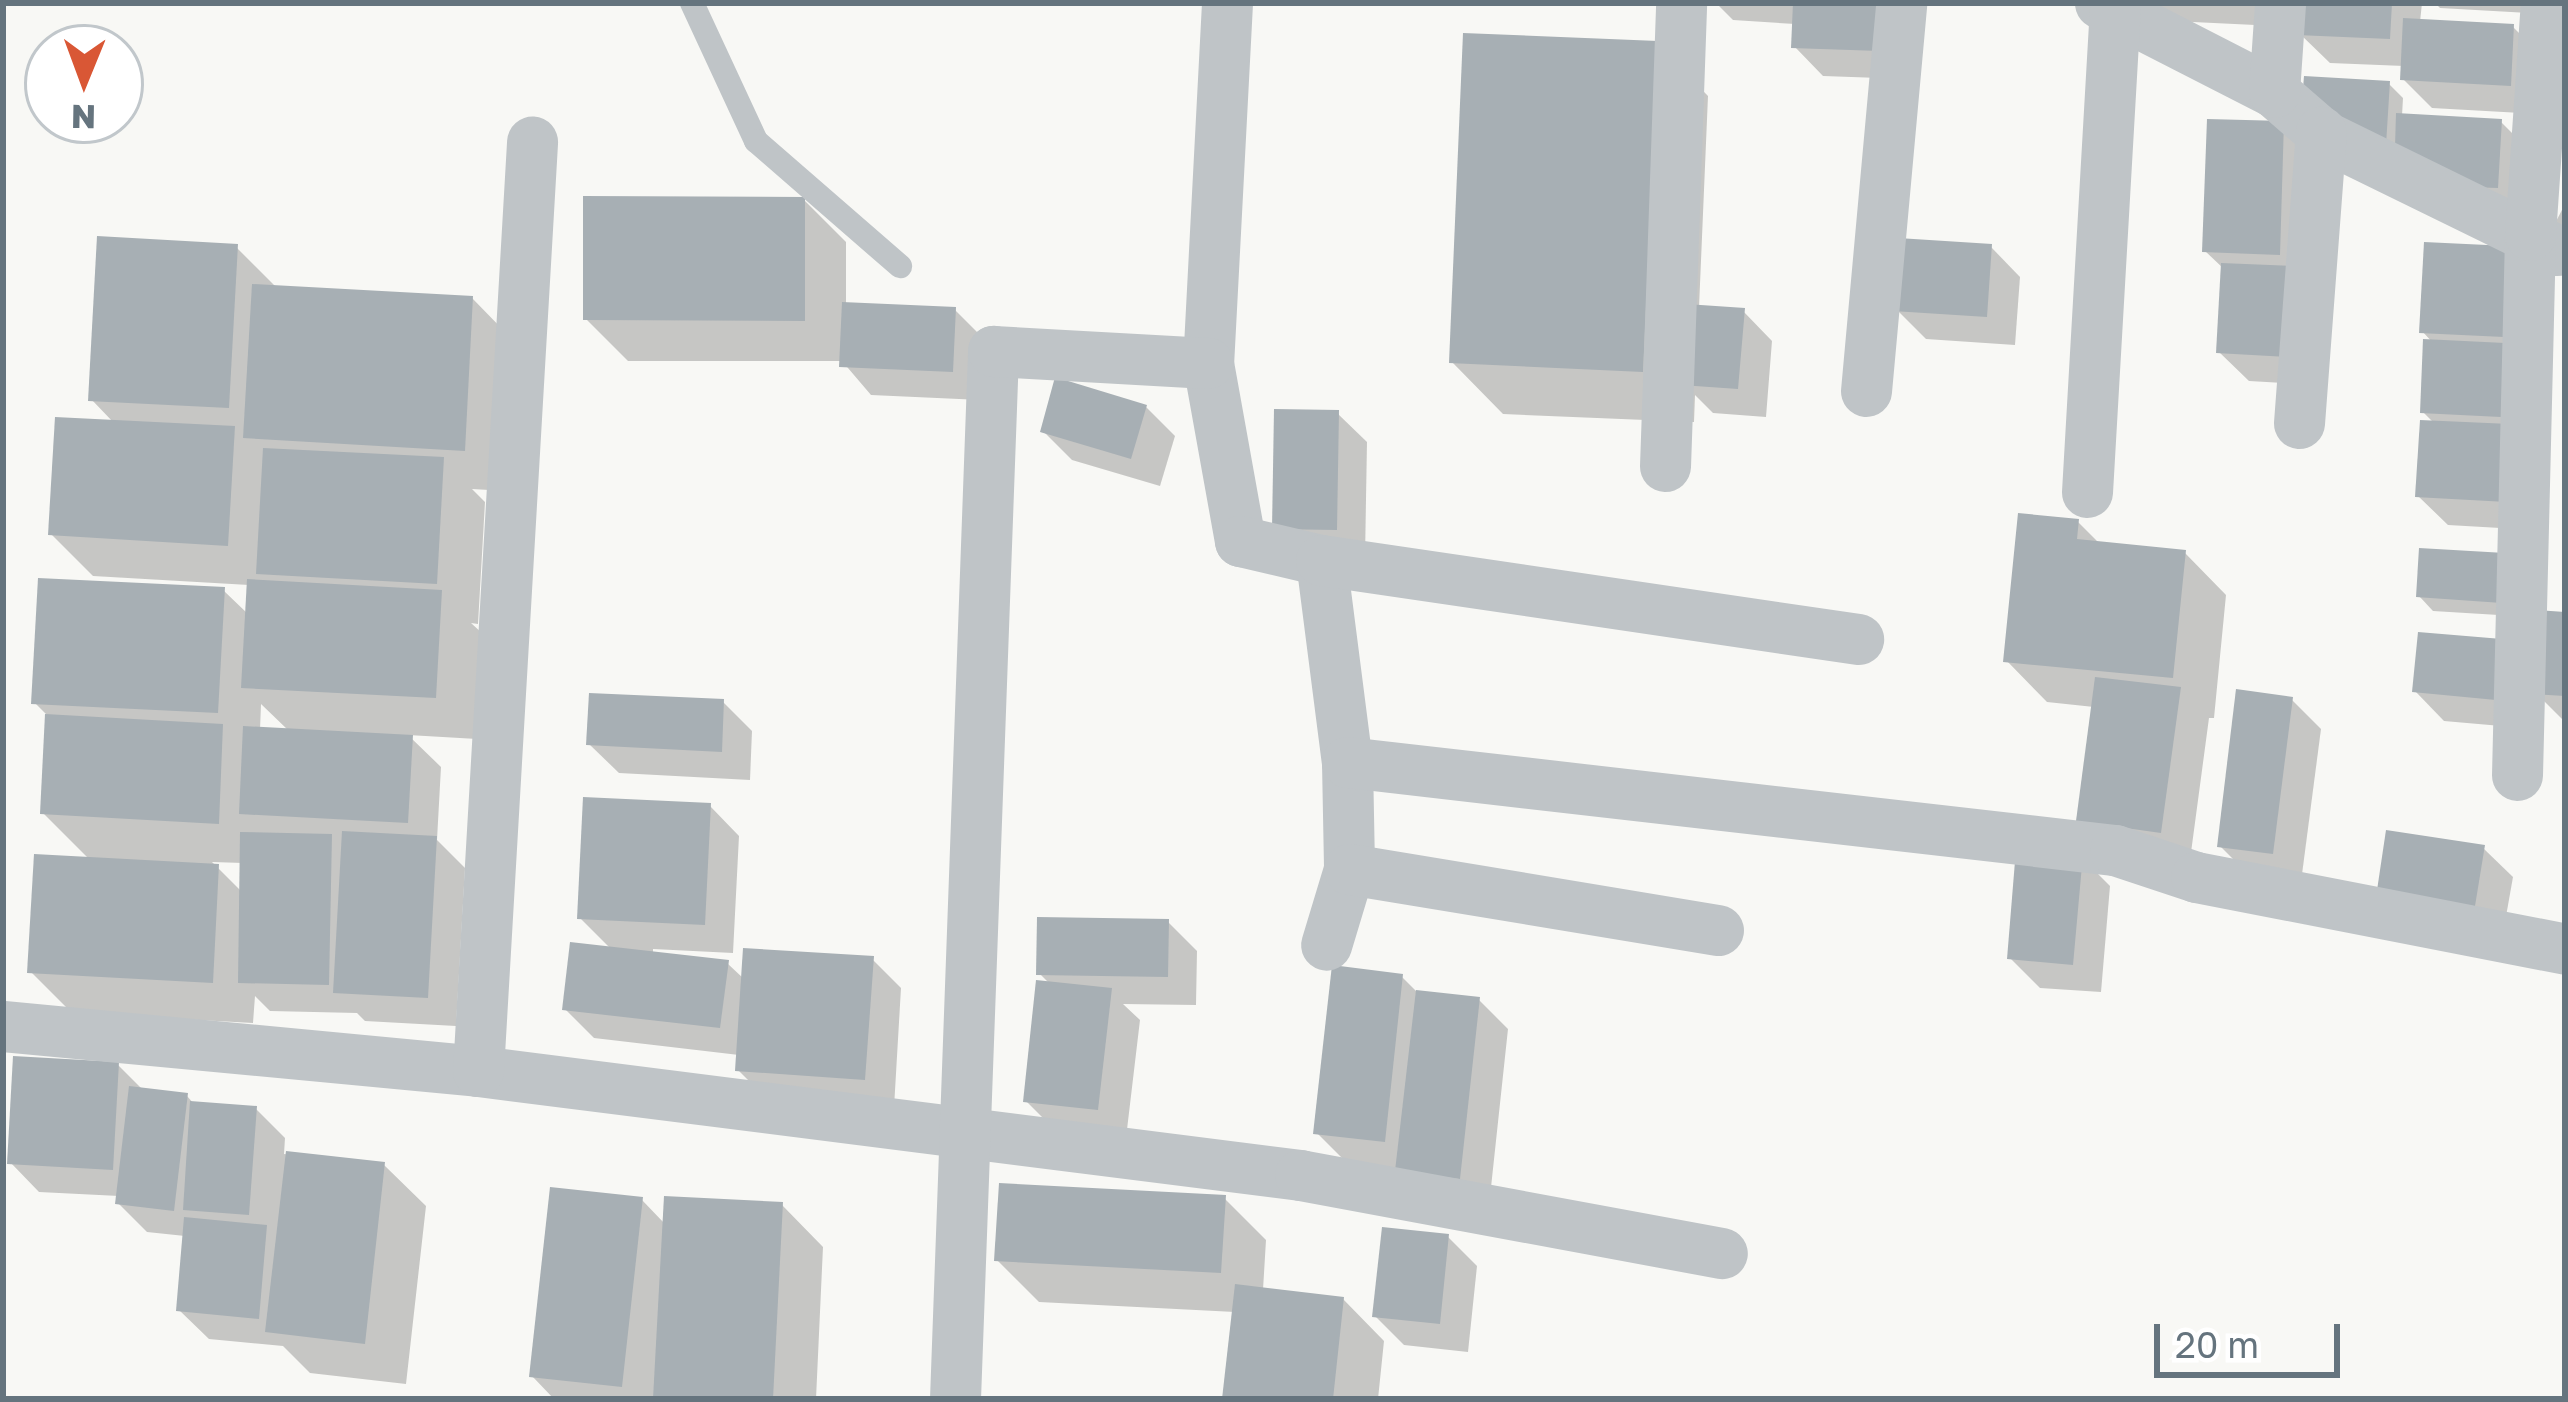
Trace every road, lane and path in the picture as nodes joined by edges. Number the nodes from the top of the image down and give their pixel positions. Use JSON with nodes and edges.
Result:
{"nodes":[{"id":1,"x":692,"y":3,"type":"edge"},
{"id":2,"x":1227,"y":3,"type":"edge"},
{"id":3,"x":1682,"y":3,"type":"edge"},
{"id":4,"x":1901,"y":3,"type":"edge"},
{"id":5,"x":2280,"y":3,"type":"edge"},
{"id":6,"x":2546,"y":3,"type":"edge"},
{"id":7,"x":2108,"y":7,"type":"edge"},
{"id":8,"x":2273,"y":92,"type":"junction"},
{"id":9,"x":2321,"y":132,"type":"junction"},
{"id":10,"x":532,"y":142,"type":"dead end"},
{"id":11,"x":2548,"y":245,"type":"edge"},
{"id":12,"x":901,"y":266,"type":"dead end"},
{"id":13,"x":1208,"y":363,"type":"junction"},
{"id":14,"x":1866,"y":391,"type":"dead end"},
{"id":15,"x":2299,"y":423,"type":"dead end"},
{"id":16,"x":1665,"y":466,"type":"dead end"},
{"id":17,"x":2087,"y":492,"type":"dead end"},
{"id":18,"x":1321,"y":560,"type":"junction"},
{"id":19,"x":1858,"y":639,"type":"dead end"},
{"id":20,"x":1348,"y":762,"type":"junction"},
{"id":21,"x":2517,"y":775,"type":"dead end"},
{"id":22,"x":1348,"y":869,"type":"junction"},
{"id":23,"x":1718,"y":930,"type":"dead end"},
{"id":24,"x":1326,"y":944,"type":"dead end"},
{"id":25,"x":2565,"y":950,"type":"edge"},
{"id":26,"x":3,"y":1026,"type":"edge"},
{"id":27,"x":478,"y":1071,"type":"junction"},
{"id":28,"x":966,"y":1134,"type":"junction"},
{"id":29,"x":1722,"y":1253,"type":"dead end"},
{"id":30,"x":955,"y":1399,"type":"edge"}],
"edges":[{"from":1,"to":12,"type":"lane"},
{"from":2,"to":13,"type":"street"},
{"from":3,"to":16,"type":"street"},
{"from":4,"to":14,"type":"street"},
{"from":5,"to":8,"type":"street"},
{"from":6,"to":11,"type":"street"},
{"from":7,"to":8,"type":"street"},
{"from":7,"to":17,"type":"street"},
{"from":8,"to":9,"type":"street"},
{"from":9,"to":11,"type":"street"},
{"from":9,"to":15,"type":"street"},
{"from":10,"to":27,"type":"street"},
{"from":11,"to":21,"type":"street"},
{"from":13,"to":18,"type":"street"},
{"from":13,"to":28,"type":"street"},
{"from":18,"to":19,"type":"street"},
{"from":18,"to":20,"type":"street"},
{"from":20,"to":22,"type":"street"},
{"from":20,"to":25,"type":"street"},
{"from":22,"to":23,"type":"street"},
{"from":22,"to":24,"type":"street"},
{"from":26,"to":27,"type":"street"},
{"from":27,"to":28,"type":"street"},
{"from":28,"to":29,"type":"street"},
{"from":28,"to":30,"type":"street"}]}
